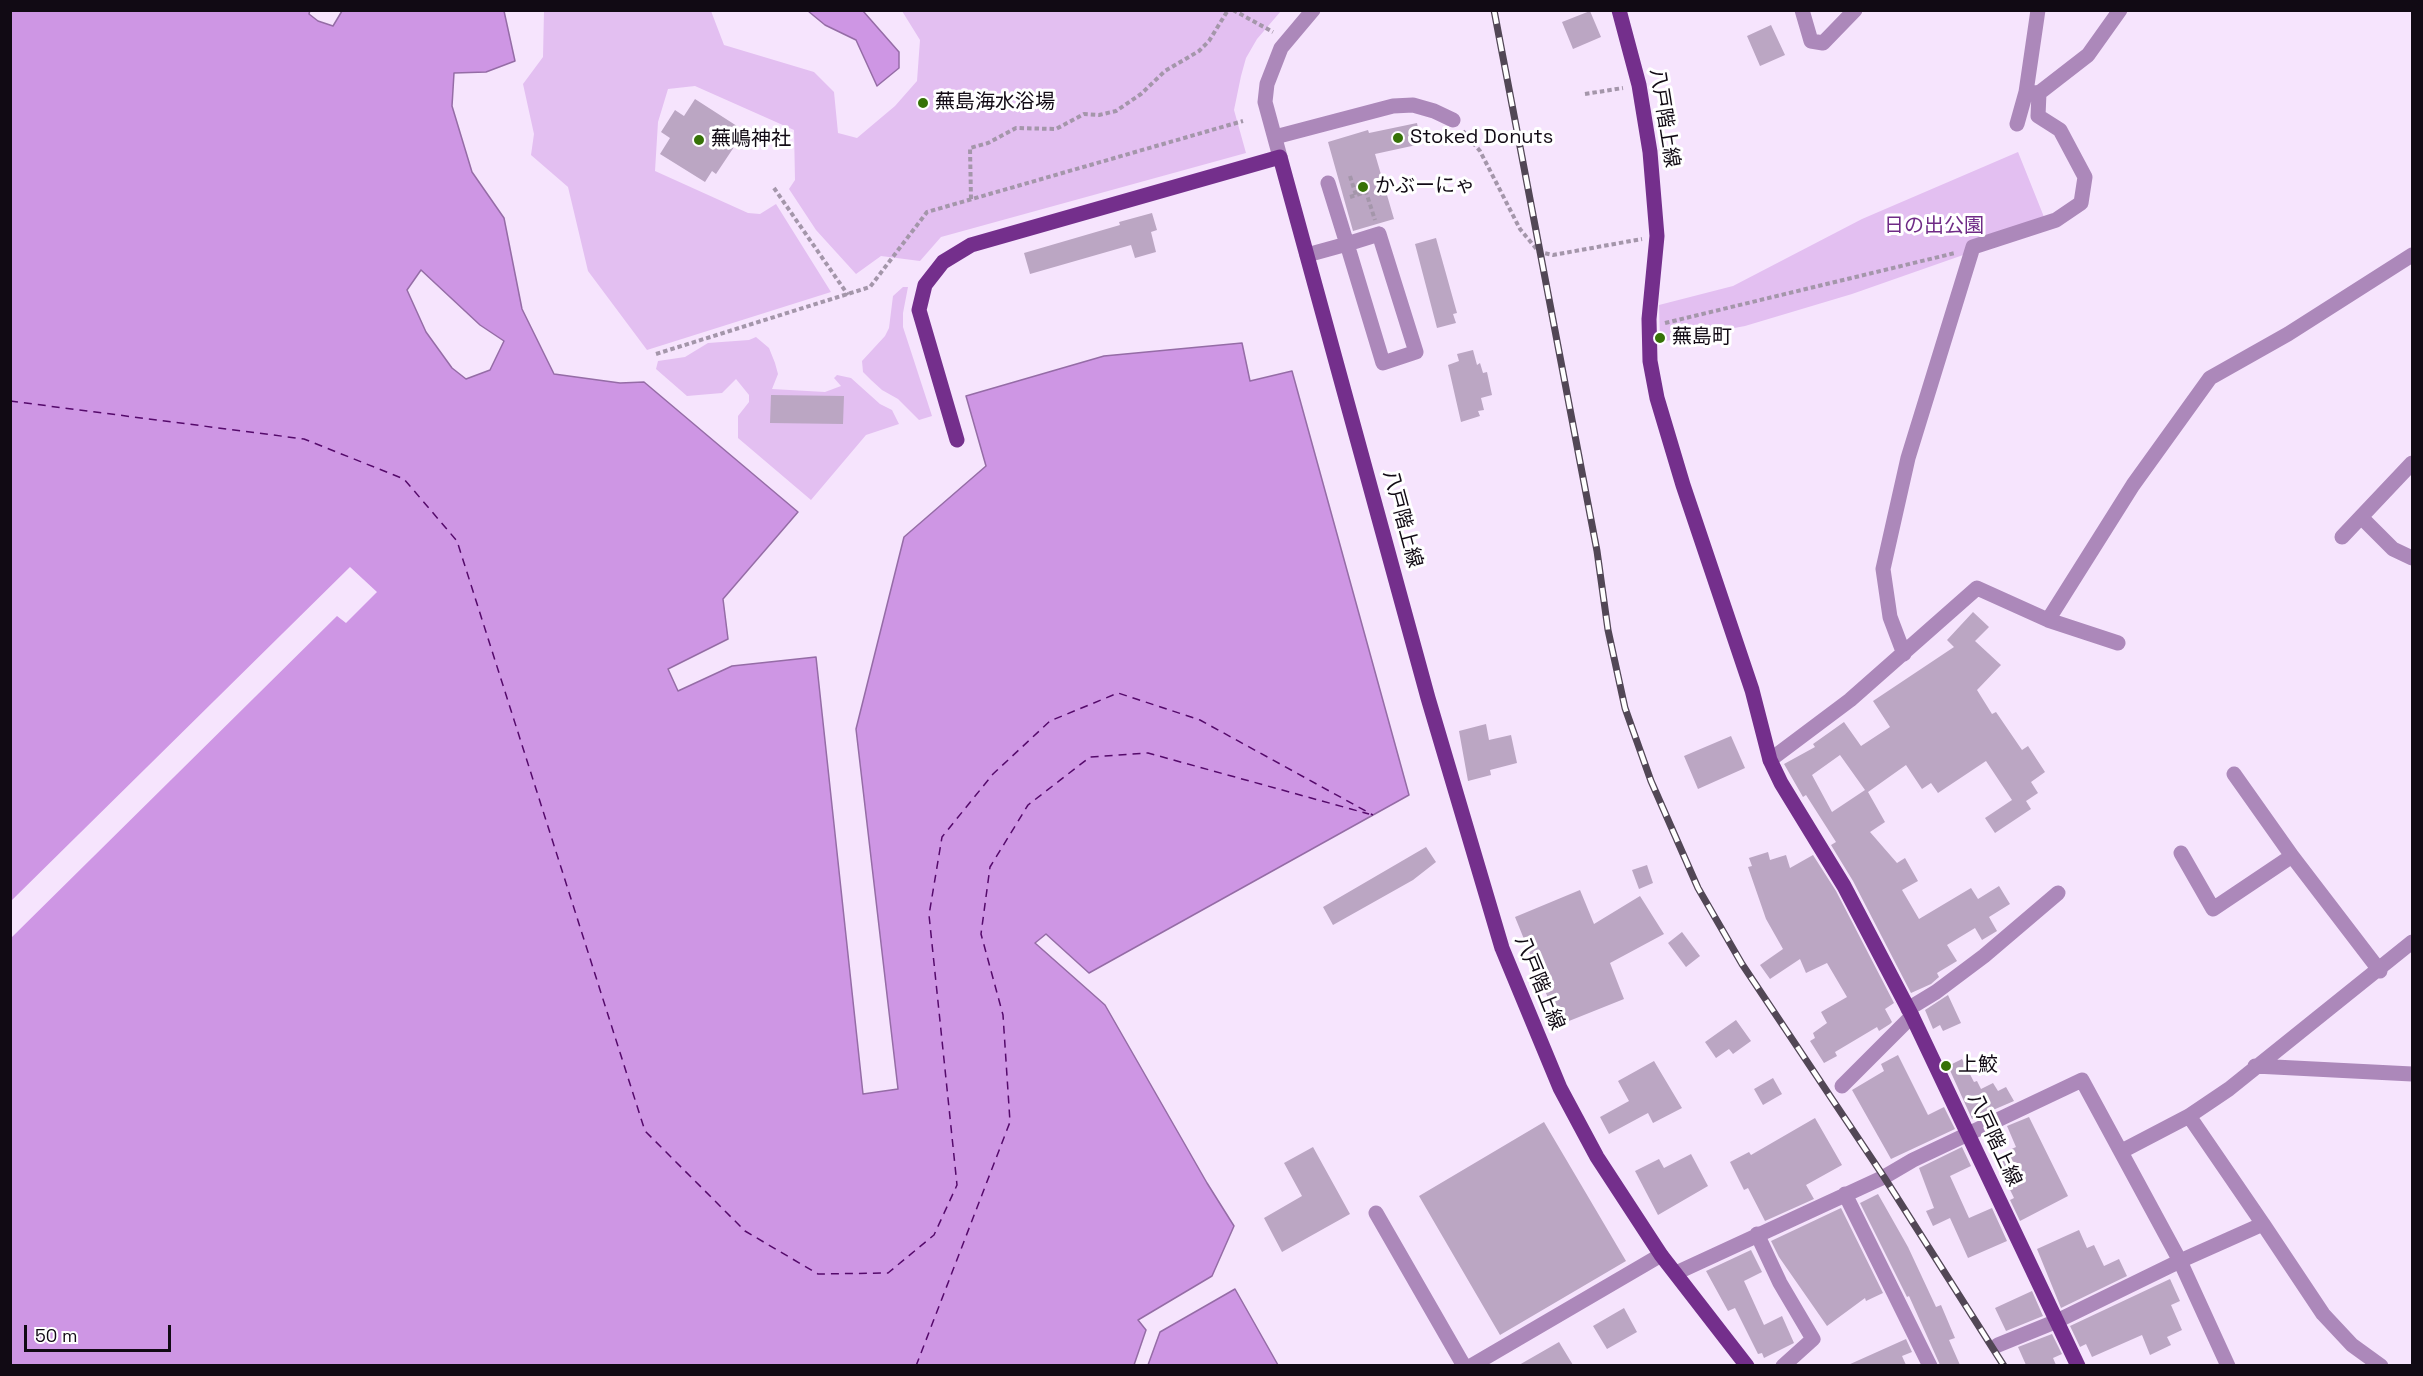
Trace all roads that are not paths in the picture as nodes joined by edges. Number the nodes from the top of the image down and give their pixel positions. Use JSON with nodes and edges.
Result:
{"nodes":[{"id":1,"x":1313,"y":10,"type":"edge"},
{"id":2,"x":1619,"y":10,"type":"edge"},
{"id":3,"x":1802,"y":10,"type":"edge"},
{"id":4,"x":1855,"y":10,"type":"edge"},
{"id":5,"x":2038,"y":10,"type":"edge"},
{"id":6,"x":2120,"y":10,"type":"edge"},
{"id":7,"x":2032,"y":92,"type":"junction"},
{"id":8,"x":1454,"y":120,"type":"road end"},
{"id":9,"x":2017,"y":124,"type":"dead end"},
{"id":10,"x":1275,"y":137,"type":"junction"},
{"id":11,"x":1280,"y":157,"type":"junction"},
{"id":12,"x":1328,"y":183,"type":"dead end"},
{"id":13,"x":1347,"y":244,"type":"junction"},
{"id":14,"x":1307,"y":255,"type":"junction"},
{"id":15,"x":2412,"y":255,"type":"edge"},
{"id":16,"x":957,"y":440,"type":"dead end"},
{"id":17,"x":2412,"y":463,"type":"edge"},
{"id":18,"x":2361,"y":517,"type":"junction"},
{"id":19,"x":2342,"y":537,"type":"dead end"},
{"id":20,"x":2412,"y":558,"type":"edge"},
{"id":21,"x":2048,"y":620,"type":"junction"},
{"id":22,"x":2118,"y":643,"type":"dead end"},
{"id":23,"x":1904,"y":654,"type":"junction"},
{"id":24,"x":1770,"y":760,"type":"junction"},
{"id":25,"x":2234,"y":774,"type":"dead end"},
{"id":26,"x":2181,"y":853,"type":"dead end"},
{"id":27,"x":2292,"y":856,"type":"junction"},
{"id":28,"x":2058,"y":893,"type":"dead end"},
{"id":29,"x":2412,"y":942,"type":"edge"},
{"id":30,"x":2380,"y":971,"type":"junction"},
{"id":31,"x":1910,"y":1012,"type":"junction"},
{"id":32,"x":2255,"y":1066,"type":"junction"},
{"id":33,"x":2412,"y":1074,"type":"edge"},
{"id":34,"x":1842,"y":1086,"type":"dead end"},
{"id":35,"x":2189,"y":1116,"type":"junction"},
{"id":36,"x":1967,"y":1134,"type":"junction"},
{"id":37,"x":2122,"y":1151,"type":"junction"},
{"id":38,"x":1845,"y":1194,"type":"junction"},
{"id":39,"x":1376,"y":1213,"type":"dead end"},
{"id":40,"x":2263,"y":1224,"type":"junction"},
{"id":41,"x":1757,"y":1234,"type":"junction"},
{"id":42,"x":1661,"y":1255,"type":"junction"},
{"id":43,"x":2180,"y":1261,"type":"junction"},
{"id":44,"x":1676,"y":1273,"type":"junction"},
{"id":45,"x":2057,"y":1321,"type":"junction"},
{"id":46,"x":1998,"y":1345,"type":"dead end"},
{"id":47,"x":1464,"y":1365,"type":"edge"},
{"id":48,"x":1471,"y":1365,"type":"edge"},
{"id":49,"x":1747,"y":1365,"type":"edge"},
{"id":50,"x":1784,"y":1365,"type":"edge"},
{"id":51,"x":1930,"y":1365,"type":"edge"},
{"id":52,"x":2078,"y":1365,"type":"edge"},
{"id":53,"x":2228,"y":1365,"type":"edge"},
{"id":54,"x":2381,"y":1365,"type":"edge"}],
"edges":[{"from":1,"to":10,"type":"street"},
{"from":2,"to":24,"type":"main road","name":"八戸階上線"},
{"from":3,"to":4,"type":"street"},
{"from":5,"to":7,"type":"street"},
{"from":6,"to":7,"type":"street"},
{"from":7,"to":9,"type":"street"},
{"from":7,"to":23,"type":"street"},
{"from":8,"to":10,"type":"street"},
{"from":10,"to":11,"type":"street"},
{"from":11,"to":14,"type":"main road","name":"八戸階上線"},
{"from":11,"to":16,"type":"main road"},
{"from":12,"to":13,"type":"street"},
{"from":13,"to":13,"type":"street"},
{"from":13,"to":14,"type":"street"},
{"from":14,"to":42,"type":"main road","name":"八戸階上線"},
{"from":15,"to":21,"type":"street"},
{"from":17,"to":18,"type":"street"},
{"from":18,"to":19,"type":"street"},
{"from":18,"to":20,"type":"street"},
{"from":21,"to":22,"type":"street"},
{"from":21,"to":23,"type":"street"},
{"from":23,"to":24,"type":"street"},
{"from":24,"to":31,"type":"main road","name":"八戸階上線"},
{"from":25,"to":27,"type":"street"},
{"from":26,"to":27,"type":"street"},
{"from":27,"to":30,"type":"street"},
{"from":28,"to":31,"type":"street"},
{"from":29,"to":30,"type":"street"},
{"from":30,"to":32,"type":"street"},
{"from":31,"to":34,"type":"street"},
{"from":31,"to":36,"type":"main road","name":"八戸階上線"},
{"from":32,"to":33,"type":"street"},
{"from":32,"to":35,"type":"street"},
{"from":35,"to":37,"type":"street"},
{"from":35,"to":40,"type":"street"},
{"from":36,"to":37,"type":"street"},
{"from":36,"to":38,"type":"street"},
{"from":36,"to":45,"type":"main road","name":"八戸階上線"},
{"from":37,"to":43,"type":"street"},
{"from":38,"to":41,"type":"street"},
{"from":38,"to":51,"type":"street"},
{"from":39,"to":47,"type":"street"},
{"from":40,"to":43,"type":"street"},
{"from":40,"to":54,"type":"street"},
{"from":41,"to":44,"type":"street"},
{"from":41,"to":50,"type":"street"},
{"from":42,"to":44,"type":"main road","name":"八戸階上線"},
{"from":42,"to":48,"type":"street"},
{"from":43,"to":45,"type":"street"},
{"from":43,"to":53,"type":"street"},
{"from":44,"to":49,"type":"main road","name":"八戸階上線"},
{"from":45,"to":46,"type":"street"},
{"from":45,"to":52,"type":"main road","name":"八戸階上線"}]}
